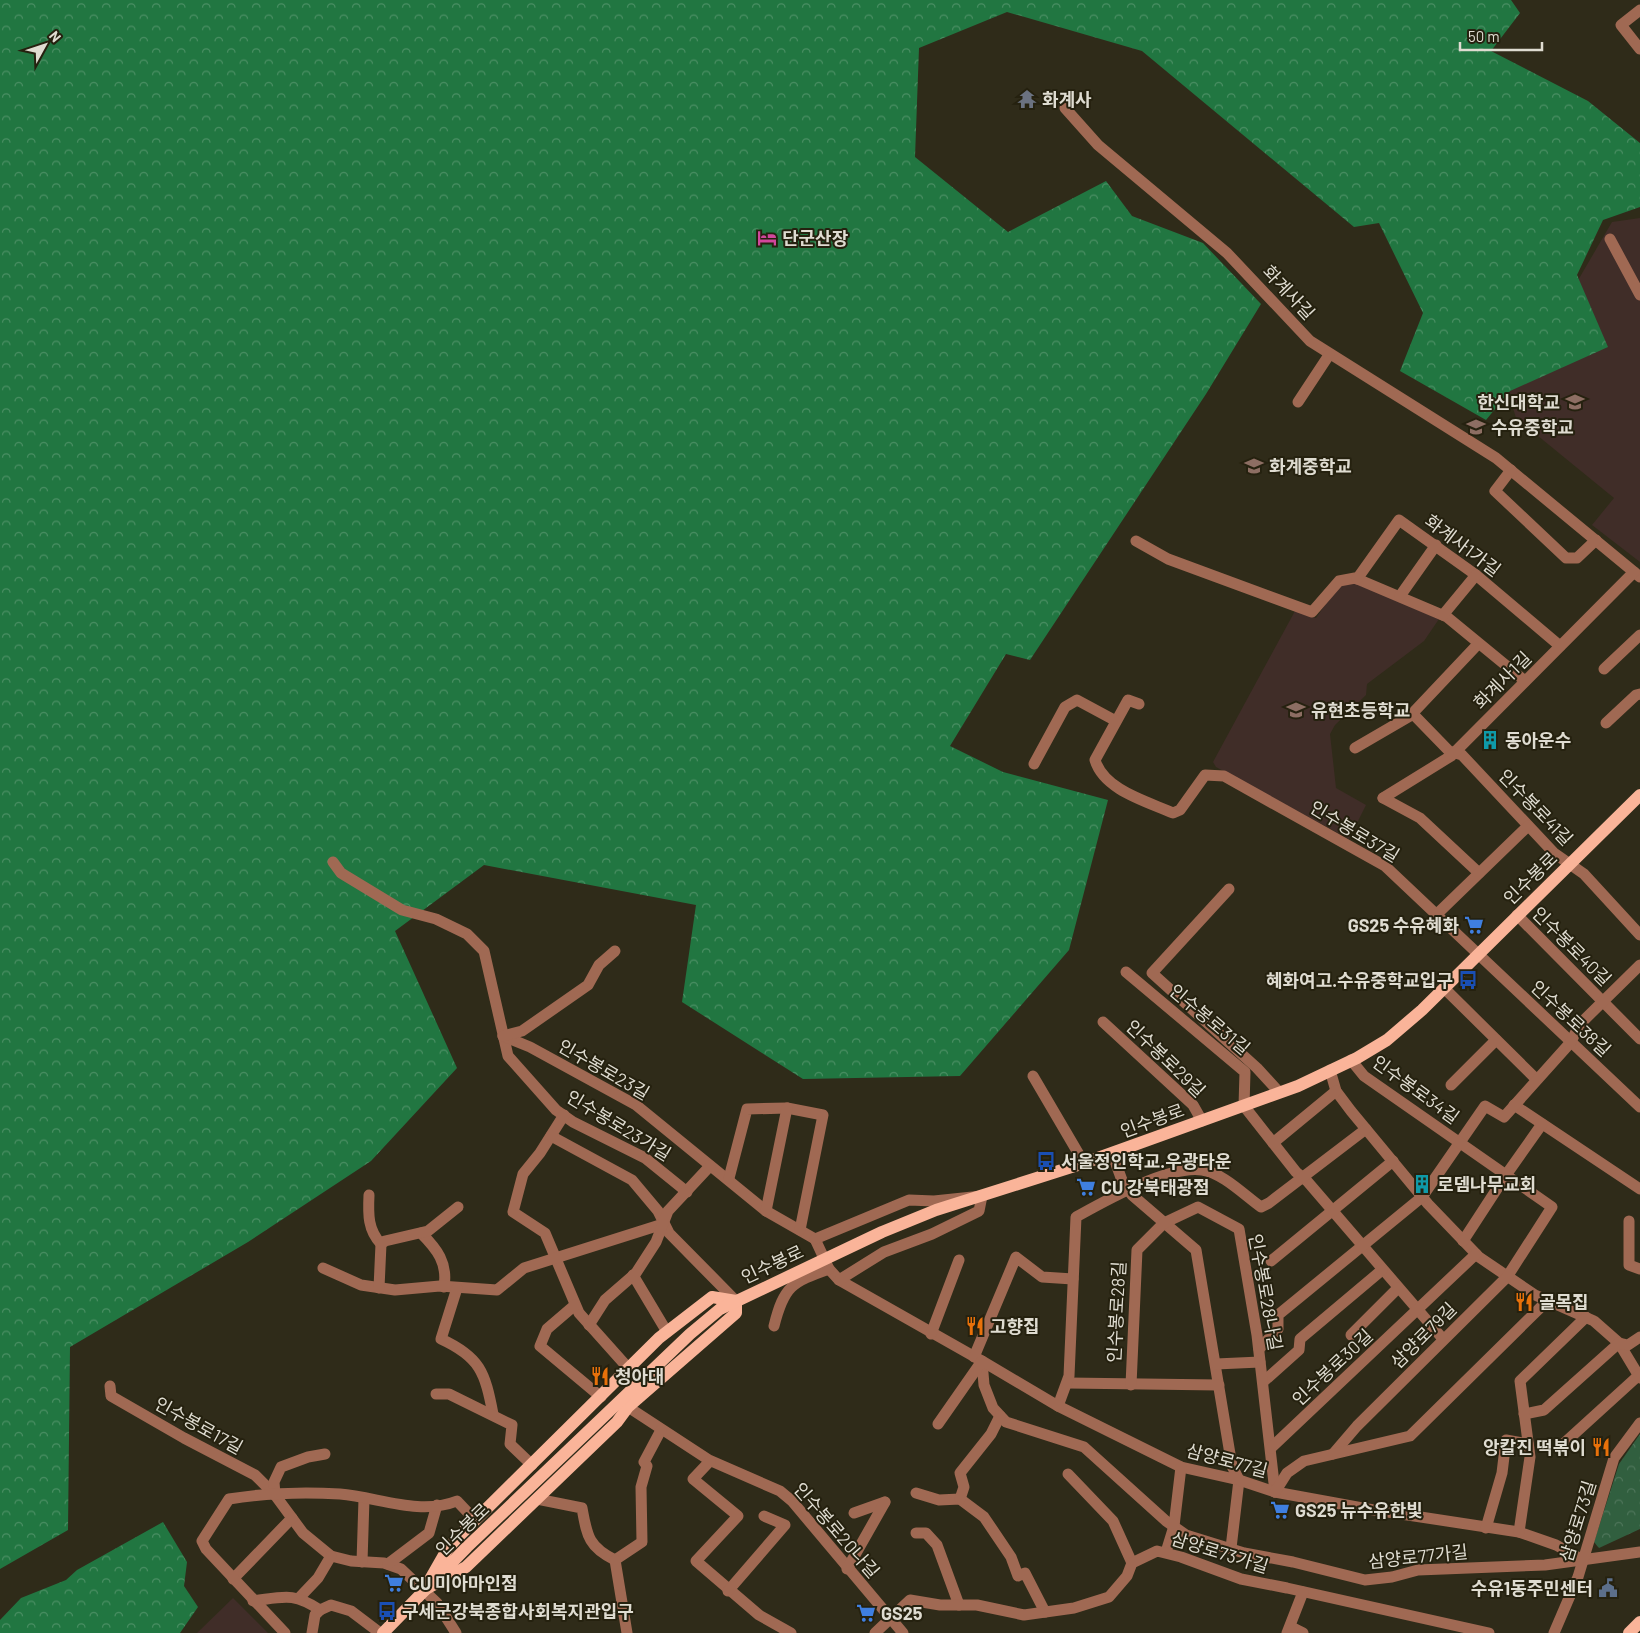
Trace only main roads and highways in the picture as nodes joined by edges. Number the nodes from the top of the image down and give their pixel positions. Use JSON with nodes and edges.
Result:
{"nodes":[{"id":1,"x":1640,"y":795,"type":"edge"},
{"id":2,"x":740,"y":1299,"type":"junction"},
{"id":3,"x":617,"y":1380,"type":"junction"},
{"id":4,"x":632,"y":1404,"type":"junction"},
{"id":5,"x":424,"y":1590,"type":"junction"},
{"id":6,"x":1640,"y":1623,"type":"edge"},
{"id":7,"x":381,"y":1633,"type":"edge"},
{"id":8,"x":1629,"y":1633,"type":"edge"}],
"edges":[{"from":1,"to":2,"type":"main road","name":"인수봉로"},
{"from":2,"to":3,"type":"main road"},
{"from":2,"to":4,"type":"main road"},
{"from":2,"to":5,"type":"main road","name":"인수봉로"},
{"from":3,"to":4,"type":"main road"},
{"from":3,"to":5,"type":"main road"},
{"from":4,"to":5,"type":"main road"},
{"from":5,"to":7,"type":"main road","name":"인수봉로"},
{"from":6,"to":8,"type":"main road"}]}
